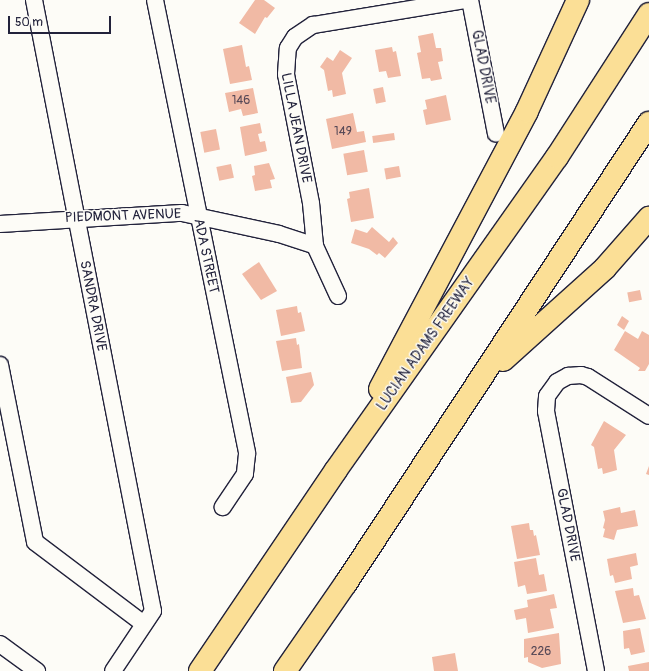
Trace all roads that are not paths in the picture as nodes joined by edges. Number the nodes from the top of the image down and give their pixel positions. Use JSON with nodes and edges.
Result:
{"nodes":[{"id":1,"x":34,"y":0,"type":"edge"},
{"id":2,"x":155,"y":0,"type":"edge"},
{"id":3,"x":466,"y":0,"type":"edge"},
{"id":4,"x":470,"y":0,"type":"edge"},
{"id":5,"x":578,"y":0,"type":"edge"},
{"id":6,"x":649,"y":14,"type":"edge"},
{"id":7,"x":649,"y":123,"type":"edge"},
{"id":8,"x":496,"y":134,"type":"dead end"},
{"id":9,"x":198,"y":216,"type":"junction"},
{"id":10,"x":76,"y":218,"type":"junction"},
{"id":11,"x":649,"y":218,"type":"edge"},
{"id":12,"x":0,"y":224,"type":"edge"},
{"id":13,"x":315,"y":246,"type":"junction"},
{"id":14,"x":338,"y":296,"type":"dead end"},
{"id":15,"x":0,"y":365,"type":"edge"},
{"id":16,"x":480,"y":380,"type":"junction"},
{"id":17,"x":649,"y":416,"type":"edge"},
{"id":18,"x":336,"y":470,"type":"junction"},
{"id":19,"x":223,"y":507,"type":"dead end"},
{"id":20,"x":144,"y":624,"type":"junction"},
{"id":21,"x":0,"y":644,"type":"edge"},
{"id":22,"x":37,"y":671,"type":"edge"},
{"id":23,"x":113,"y":671,"type":"edge"},
{"id":24,"x":200,"y":671,"type":"edge"},
{"id":25,"x":285,"y":671,"type":"edge"},
{"id":26,"x":596,"y":671,"type":"edge"}],
"edges":[{"from":1,"to":10,"type":"street","name":"SANDRA DRIVE"},
{"from":2,"to":9,"type":"street","name":"ADA STREET"},
{"from":3,"to":13,"type":"street","name":"LILLA JEAN DRIVE"},
{"from":4,"to":8,"type":"street","name":"GLAD DRIVE"},
{"from":5,"to":18,"type":"highway"},
{"from":6,"to":18,"type":"highway","name":"LUCIAN ADAMS FREEWAY"},
{"from":7,"to":16,"type":"highway"},
{"from":9,"to":10,"type":"street","name":"PIEDMONT AVENUE"},
{"from":9,"to":13,"type":"street","name":"PIEDMONT AVENUE"},
{"from":9,"to":19,"type":"street","name":"ADA STREET"},
{"from":10,"to":12,"type":"street","name":"PIEDMONT AVENUE"},
{"from":10,"to":20,"type":"street","name":"SANDRA DRIVE"},
{"from":11,"to":16,"type":"highway"},
{"from":13,"to":14,"type":"street","name":"LILLA JEAN DRIVE"},
{"from":15,"to":20,"type":"street"},
{"from":16,"to":25,"type":"highway"},
{"from":17,"to":26,"type":"street","name":"GLAD DRIVE"},
{"from":18,"to":24,"type":"highway","name":"LUCIAN ADAMS FREEWAY"},
{"from":20,"to":23,"type":"street"},
{"from":21,"to":22,"type":"street"}]}
